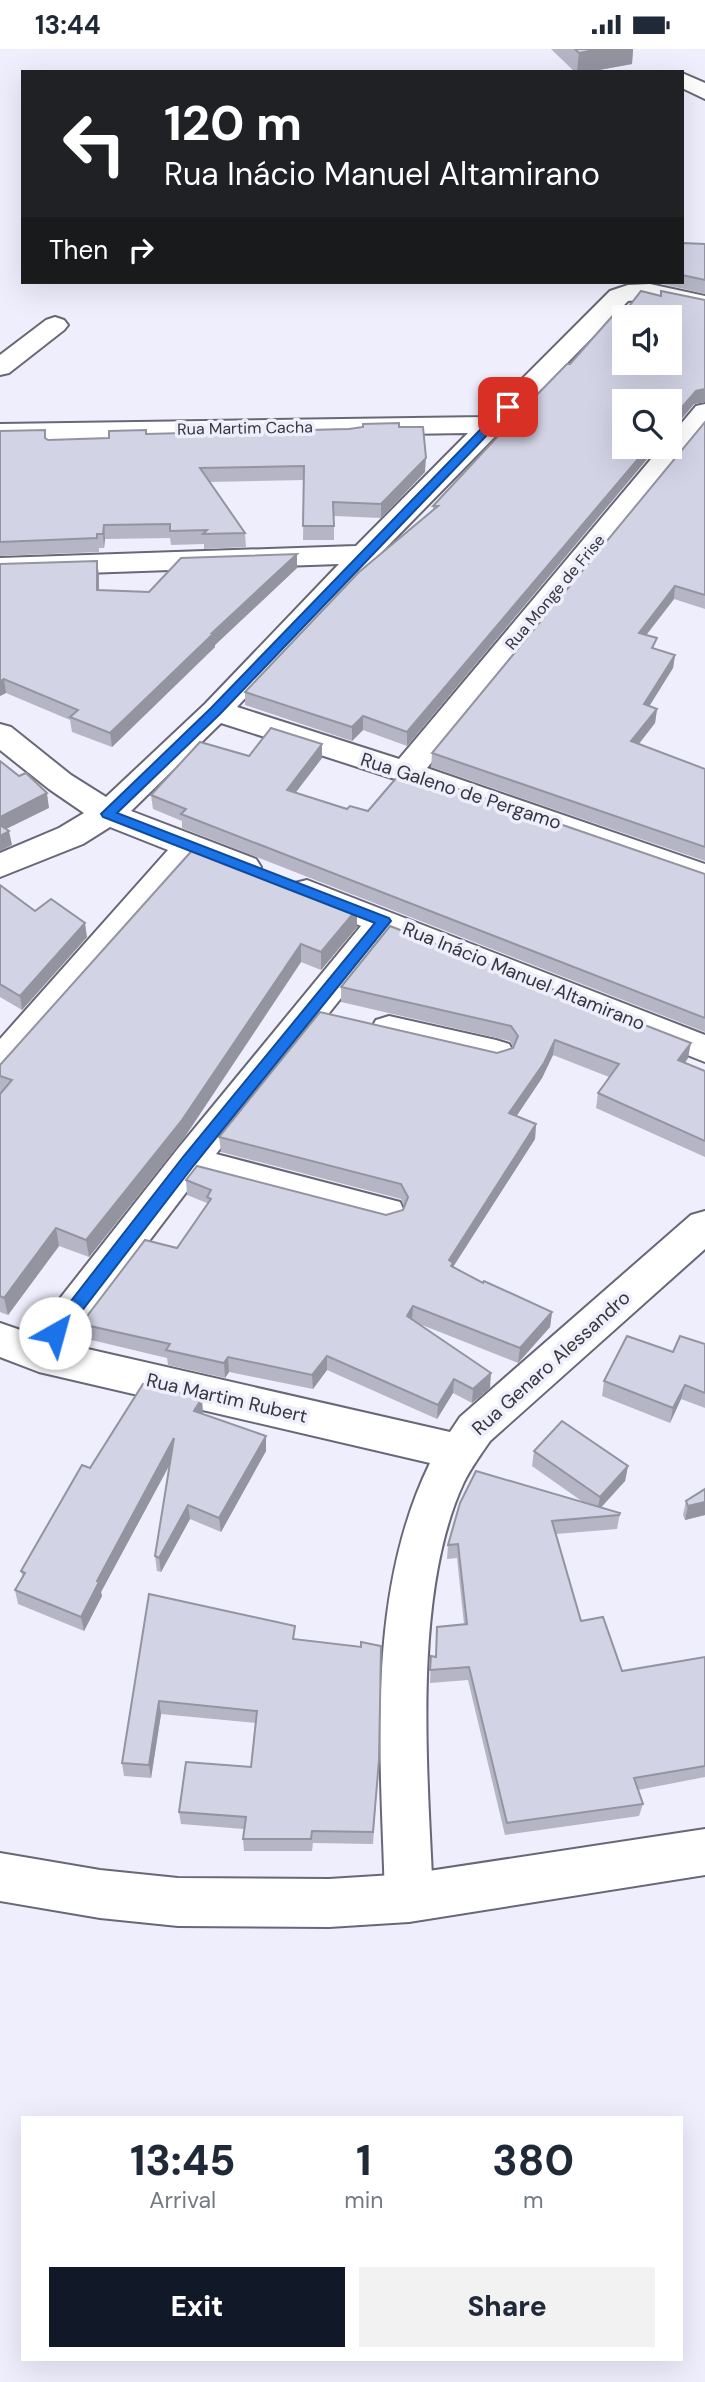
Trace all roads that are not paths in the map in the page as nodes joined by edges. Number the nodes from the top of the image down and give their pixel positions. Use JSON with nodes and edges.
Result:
{"nodes":[{"id":1,"x":684,"y":80,"type":"edge"},
{"id":2,"x":705,"y":92,"type":"edge"},
{"id":3,"x":705,"y":304,"type":"edge"},
{"id":4,"x":55,"y":325,"type":"dead end"},
{"id":5,"x":0,"y":367,"type":"edge"},
{"id":6,"x":705,"y":412,"type":"edge"},
{"id":7,"x":491,"y":425,"type":"junction"},
{"id":8,"x":0,"y":432,"type":"edge"},
{"id":9,"x":364,"y":554,"type":"junction"},
{"id":10,"x":0,"y":567,"type":"edge"},
{"id":11,"x":216,"y":711,"type":"junction"},
{"id":12,"x":0,"y":734,"type":"edge"},
{"id":13,"x":406,"y":772,"type":"junction"},
{"id":14,"x":108,"y":814,"type":"junction"},
{"id":15,"x":190,"y":846,"type":"junction"},
{"id":16,"x":0,"y":866,"type":"edge"},
{"id":17,"x":705,"y":876,"type":"edge"},
{"id":18,"x":384,"y":921,"type":"junction"},
{"id":19,"x":312,"y":1011,"type":"junction"},
{"id":20,"x":705,"y":1049,"type":"edge"},
{"id":21,"x":496,"y":1053,"type":"edge"},
{"id":22,"x":0,"y":1063,"type":"edge"},
{"id":23,"x":189,"y":1161,"type":"junction"},
{"id":24,"x":386,"y":1213,"type":"edge"},
{"id":25,"x":705,"y":1226,"type":"edge"},
{"id":26,"x":0,"y":1339,"type":"edge"},
{"id":27,"x":39,"y":1355,"type":"junction"},
{"id":28,"x":456,"y":1451,"type":"junction"},
{"id":29,"x":705,"y":1852,"type":"edge"},
{"id":30,"x":0,"y":1877,"type":"edge"},
{"id":31,"x":409,"y":1899,"type":"junction"}],
"edges":[{"from":1,"to":2,"type":"street"},
{"from":3,"to":7,"type":"street"},
{"from":4,"to":5,"type":"street"},
{"from":6,"to":13,"type":"street","name":"Rua Monge de Frise"},
{"from":7,"to":8,"type":"street","name":"Rua Martim Cacha"},
{"from":7,"to":9,"type":"street"},
{"from":9,"to":10,"type":"street"},
{"from":9,"to":11,"type":"street"},
{"from":11,"to":13,"type":"street","name":"Rua Galeno de Pergamo"},
{"from":11,"to":14,"type":"street"},
{"from":12,"to":14,"type":"street","name":"Rua Inácio Manuel Altamirano"},
{"from":13,"to":17,"type":"street","name":"Rua Galeno de Pergamo"},
{"from":14,"to":15,"type":"street","name":"Rua Inácio Manuel Altamirano"},
{"from":14,"to":16,"type":"street"},
{"from":15,"to":18,"type":"street","name":"Rua Inácio Manuel Altamirano"},
{"from":15,"to":22,"type":"street"},
{"from":18,"to":19,"type":"street"},
{"from":18,"to":20,"type":"street","name":"Rua Inácio Manuel Altamirano"},
{"from":19,"to":21,"type":"street"},
{"from":19,"to":23,"type":"street"},
{"from":23,"to":24,"type":"street"},
{"from":23,"to":27,"type":"street"},
{"from":25,"to":28,"type":"street","name":"Rua Genaro Alessandro"},
{"from":26,"to":27,"type":"street","name":"Rua Martim Rubert"},
{"from":27,"to":28,"type":"street","name":"Rua Martim Rubert"},
{"from":28,"to":31,"type":"street","name":"Rua Genaro Alessandro"},
{"from":29,"to":31,"type":"street"},
{"from":30,"to":31,"type":"street"}]}
